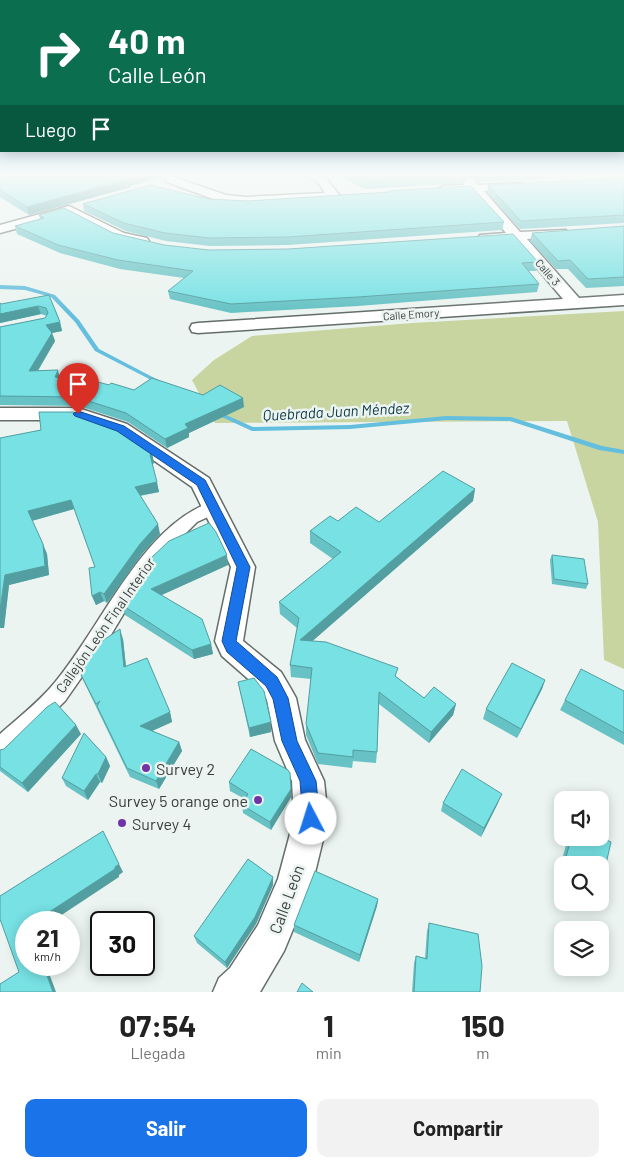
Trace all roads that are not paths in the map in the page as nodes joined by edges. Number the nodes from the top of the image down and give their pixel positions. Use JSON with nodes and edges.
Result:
{"nodes":[{"id":1,"x":27,"y":221,"type":"edge"},
{"id":2,"x":90,"y":221,"type":"edge"},
{"id":3,"x":504,"y":221,"type":"edge"},
{"id":4,"x":0,"y":229,"type":"edge"},
{"id":5,"x":576,"y":232,"type":"edge"},
{"id":6,"x":517,"y":236,"type":"junction"},
{"id":7,"x":467,"y":239,"type":"edge"},
{"id":8,"x":157,"y":245,"type":"edge"},
{"id":9,"x":624,"y":300,"type":"edge"},
{"id":10,"x":575,"y":303,"type":"junction"},
{"id":11,"x":198,"y":328,"type":"dead end"},
{"id":12,"x":0,"y":414,"type":"edge"},
{"id":13,"x":215,"y":507,"type":"junction"},
{"id":14,"x":0,"y":749,"type":"edge"},
{"id":15,"x":233,"y":992,"type":"edge"}],
"edges":[{"from":1,"to":4,"type":"street"},
{"from":2,"to":8,"type":"street"},
{"from":3,"to":6,"type":"street","name":"Calle 3"},
{"from":5,"to":6,"type":"street"},
{"from":6,"to":7,"type":"street"},
{"from":6,"to":10,"type":"street","name":"Calle 3"},
{"from":9,"to":10,"type":"street","name":"Calle Emory"},
{"from":10,"to":11,"type":"street","name":"Calle Emory"},
{"from":12,"to":13,"type":"street","name":"Calle León"},
{"from":13,"to":14,"type":"street","name":"Callejón León Final Interior"},
{"from":13,"to":15,"type":"street","name":"Calle León"}]}
